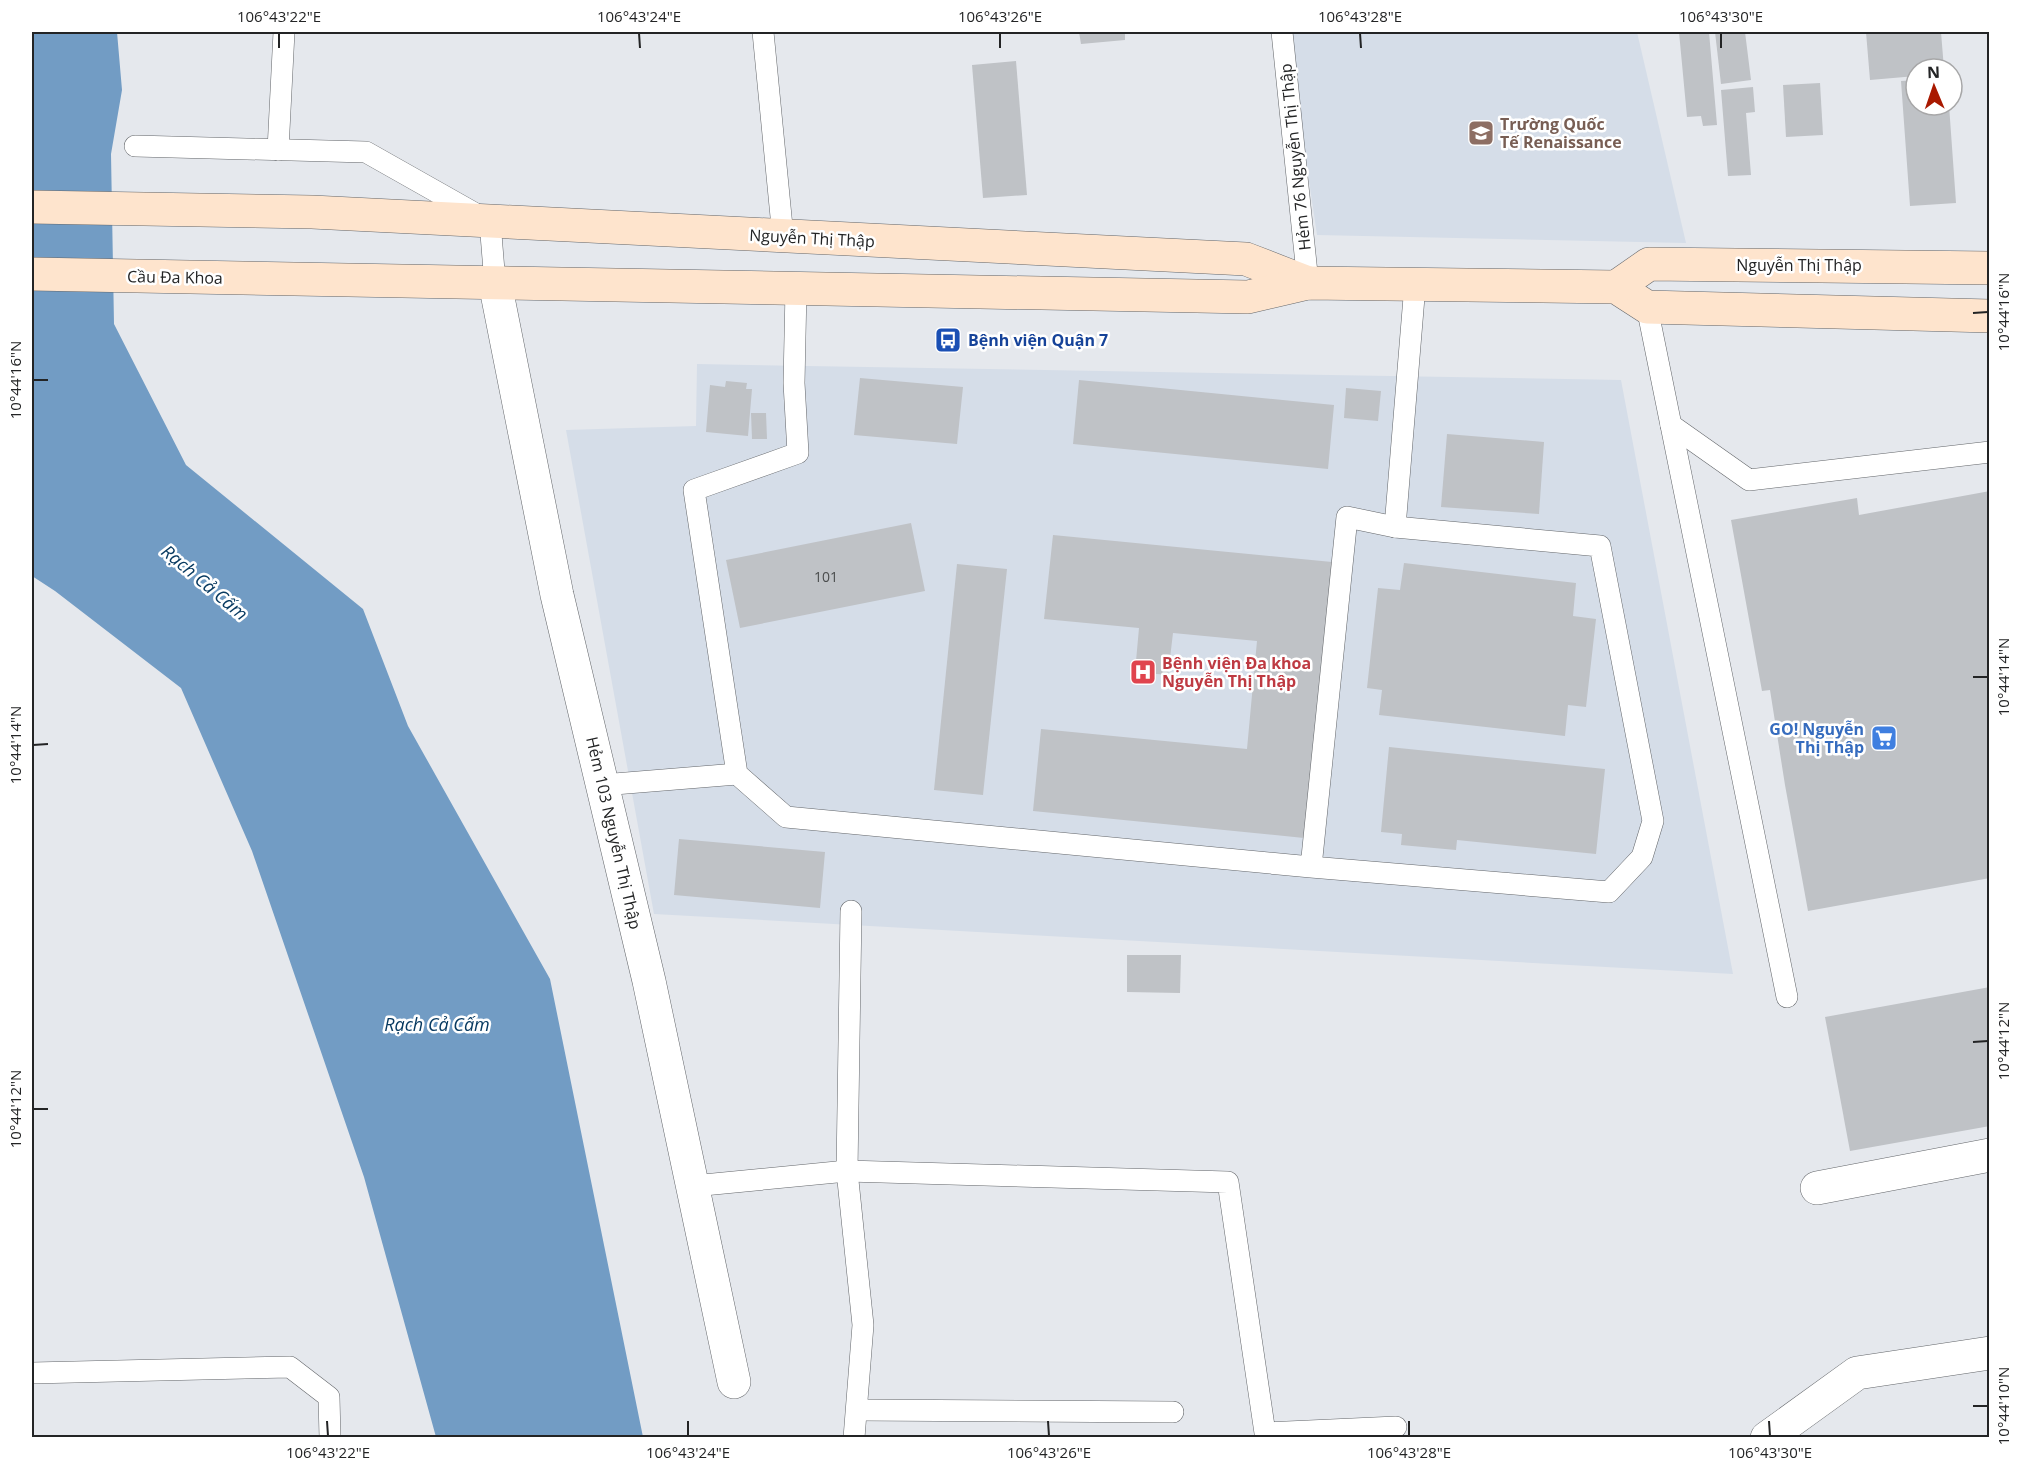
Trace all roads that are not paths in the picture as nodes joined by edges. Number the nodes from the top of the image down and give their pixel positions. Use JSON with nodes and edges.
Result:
{"nodes":[{"id":1,"x":284,"y":32,"type":"edge"},
{"id":2,"x":763,"y":32,"type":"edge"},
{"id":3,"x":1282,"y":32,"type":"edge"},
{"id":4,"x":135,"y":146,"type":"dead end"},
{"id":5,"x":278,"y":150,"type":"junction"},
{"id":6,"x":32,"y":207,"type":"edge"},
{"id":7,"x":490,"y":222,"type":"junction"},
{"id":8,"x":783,"y":237,"type":"junction"},
{"id":9,"x":1989,"y":268,"type":"edge"},
{"id":10,"x":32,"y":274,"type":"edge"},
{"id":11,"x":318,"y":280,"type":"joint"},
{"id":12,"x":495,"y":283,"type":"junction"},
{"id":13,"x":1308,"y":283,"type":"junction"},
{"id":14,"x":1415,"y":285,"type":"junction"},
{"id":15,"x":1616,"y":287,"type":"junction"},
{"id":16,"x":796,"y":290,"type":"junction"},
{"id":17,"x":1647,"y":307,"type":"junction"},
{"id":18,"x":1989,"y":316,"type":"edge"},
{"id":19,"x":1671,"y":425,"type":"junction"},
{"id":20,"x":1989,"y":452,"type":"edge"},
{"id":21,"x":1395,"y":527,"type":"junction"},
{"id":22,"x":737,"y":774,"type":"junction"},
{"id":23,"x":602,"y":785,"type":"junction"},
{"id":24,"x":1311,"y":867,"type":"junction"},
{"id":25,"x":851,"y":910,"type":"dead end"},
{"id":26,"x":1787,"y":997,"type":"dead end"},
{"id":27,"x":1989,"y":1155,"type":"edge"},
{"id":28,"x":847,"y":1171,"type":"junction"},
{"id":29,"x":693,"y":1186,"type":"junction"},
{"id":30,"x":1817,"y":1188,"type":"dead end"},
{"id":31,"x":1989,"y":1353,"type":"edge"},
{"id":32,"x":32,"y":1373,"type":"edge"},
{"id":33,"x":734,"y":1382,"type":"dead end"},
{"id":34,"x":856,"y":1410,"type":"junction"},
{"id":35,"x":1173,"y":1412,"type":"dead end"},
{"id":36,"x":1396,"y":1427,"type":"dead end"},
{"id":37,"x":330,"y":1437,"type":"edge"},
{"id":38,"x":854,"y":1437,"type":"edge"},
{"id":39,"x":1767,"y":1437,"type":"edge"}],
"edges":[{"from":1,"to":5,"type":"lane"},
{"from":2,"to":8,"type":"lane"},
{"from":3,"to":13,"type":"lane","name":"Hẻm 76 Nguyễn Thị Thập"},
{"from":4,"to":5,"type":"lane"},
{"from":5,"to":7,"type":"lane"},
{"from":6,"to":7,"type":"main road","name":"Nguyễn Thị Thập"},
{"from":7,"to":8,"type":"main road","name":"Nguyễn Thị Thập"},
{"from":7,"to":12,"type":"lane"},
{"from":8,"to":13,"type":"main road","name":"Nguyễn Thị Thập"},
{"from":9,"to":15,"type":"main road","name":"Nguyễn Thị Thập"},
{"from":10,"to":11,"type":"main road","name":"Cầu Đa Khoa"},
{"from":11,"to":12,"type":"main road","name":"Nguyễn Thị Thập"},
{"from":12,"to":16,"type":"main road","name":"Nguyễn Thị Thập"},
{"from":12,"to":23,"type":"street","name":"Hẻm 103 Nguyễn Thị Thập"},
{"from":13,"to":14,"type":"main road","name":"Nguyễn Thị Thập"},
{"from":13,"to":16,"type":"main road","name":"Nguyễn Thị Thập"},
{"from":14,"to":15,"type":"main road","name":"Nguyễn Thị Thập"},
{"from":14,"to":21,"type":"lane"},
{"from":15,"to":17,"type":"main road"},
{"from":16,"to":22,"type":"lane"},
{"from":17,"to":18,"type":"main road"},
{"from":17,"to":19,"type":"lane"},
{"from":19,"to":20,"type":"lane"},
{"from":19,"to":26,"type":"lane"},
{"from":21,"to":24,"type":"lane"},
{"from":21,"to":24,"type":"lane"},
{"from":22,"to":23,"type":"lane"},
{"from":22,"to":24,"type":"lane"},
{"from":23,"to":29,"type":"street","name":"Hẻm 103 Nguyễn Thị Thập"},
{"from":25,"to":28,"type":"lane"},
{"from":27,"to":30,"type":"street"},
{"from":28,"to":29,"type":"lane"},
{"from":28,"to":34,"type":"lane"},
{"from":28,"to":36,"type":"lane"},
{"from":29,"to":33,"type":"street","name":"Hẻm 103 Nguyễn Thị Thập"},
{"from":31,"to":39,"type":"street"},
{"from":32,"to":37,"type":"lane"},
{"from":34,"to":35,"type":"lane"},
{"from":34,"to":38,"type":"lane"}]}
